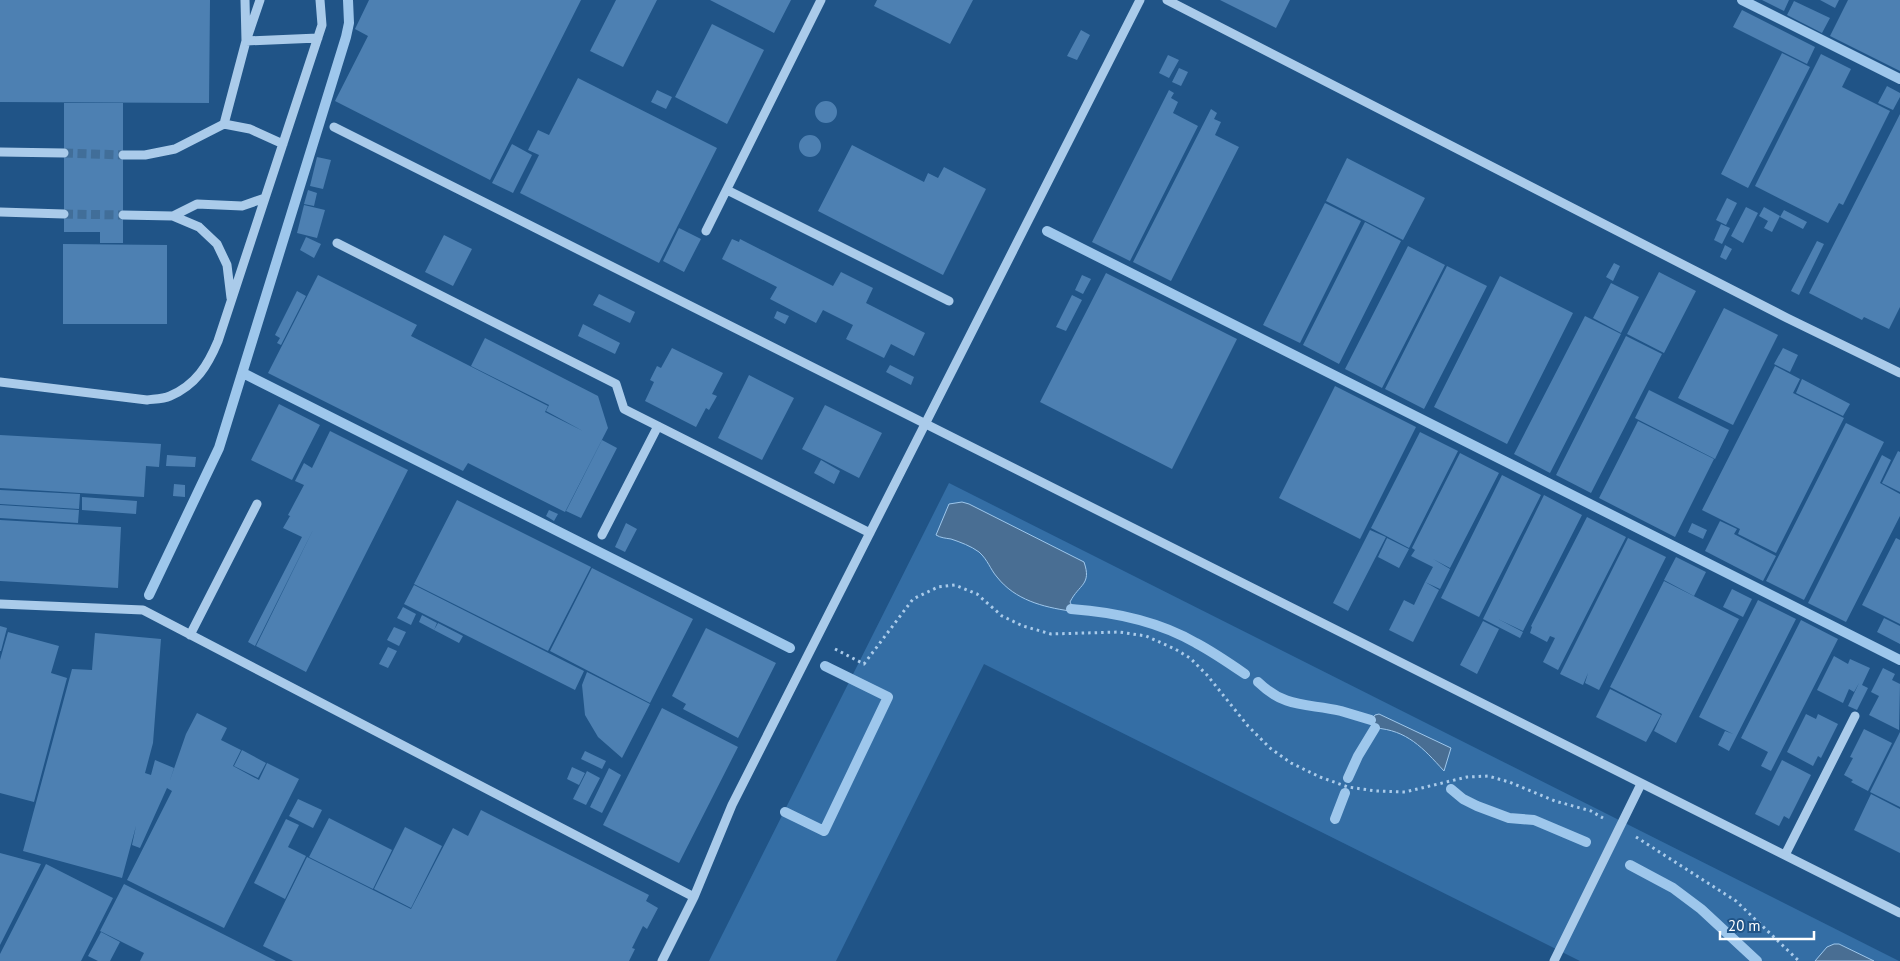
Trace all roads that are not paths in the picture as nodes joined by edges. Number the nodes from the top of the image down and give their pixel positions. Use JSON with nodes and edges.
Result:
{"nodes":[{"id":1,"x":245,"y":0,"type":"edge"},
{"id":2,"x":260,"y":0,"type":"edge"},
{"id":3,"x":320,"y":0,"type":"edge"},
{"id":4,"x":821,"y":0,"type":"edge"},
{"id":5,"x":1140,"y":0,"type":"edge"},
{"id":6,"x":1167,"y":0,"type":"edge"},
{"id":7,"x":318,"y":38,"type":"junction"},
{"id":8,"x":246,"y":41,"type":"junction"},
{"id":9,"x":224,"y":124,"type":"junction"},
{"id":10,"x":334,"y":127,"type":"dead end"},
{"id":11,"x":283,"y":144,"type":"junction"},
{"id":12,"x":0,"y":152,"type":"edge"},
{"id":13,"x":64,"y":153,"type":"tunnel mouth"},
{"id":14,"x":123,"y":155,"type":"tunnel mouth"},
{"id":15,"x":727,"y":190,"type":"junction"},
{"id":16,"x":265,"y":198,"type":"junction"},
{"id":17,"x":0,"y":212,"type":"edge"},
{"id":18,"x":64,"y":214,"type":"tunnel mouth"},
{"id":19,"x":123,"y":215,"type":"tunnel mouth"},
{"id":20,"x":172,"y":216,"type":"junction"},
{"id":21,"x":706,"y":231,"type":"dead end"},
{"id":22,"x":337,"y":243,"type":"dead end"},
{"id":23,"x":231,"y":301,"type":"junction"},
{"id":24,"x":950,"y":301,"type":"dead end"},
{"id":25,"x":1900,"y":373,"type":"edge"},
{"id":26,"x":0,"y":382,"type":"edge"},
{"id":27,"x":926,"y":424,"type":"junction"},
{"id":28,"x":658,"y":426,"type":"junction"},
{"id":29,"x":256,"y":504,"type":"dead end"},
{"id":30,"x":870,"y":534,"type":"junction"},
{"id":31,"x":602,"y":536,"type":"dead end"},
{"id":32,"x":0,"y":604,"type":"edge"},
{"id":33,"x":190,"y":635,"type":"junction"},
{"id":34,"x":1855,"y":716,"type":"dead end"},
{"id":35,"x":1641,"y":784,"type":"junction"},
{"id":36,"x":1785,"y":855,"type":"junction"},
{"id":37,"x":694,"y":896,"type":"junction"},
{"id":38,"x":1900,"y":913,"type":"edge"},
{"id":39,"x":662,"y":961,"type":"edge"},
{"id":40,"x":1554,"y":961,"type":"edge"}],
"edges":[{"from":1,"to":8,"type":"street"},
{"from":2,"to":8,"type":"street"},
{"from":3,"to":7,"type":"street"},
{"from":4,"to":15,"type":"street"},
{"from":5,"to":27,"type":"street"},
{"from":6,"to":25,"type":"street"},
{"from":7,"to":8,"type":"street"},
{"from":7,"to":11,"type":"street"},
{"from":8,"to":9,"type":"street"},
{"from":9,"to":11,"type":"street"},
{"from":9,"to":14,"type":"street"},
{"from":10,"to":27,"type":"street"},
{"from":11,"to":16,"type":"street"},
{"from":12,"to":13,"type":"street"},
{"from":15,"to":21,"type":"street"},
{"from":15,"to":24,"type":"street"},
{"from":16,"to":20,"type":"street"},
{"from":16,"to":23,"type":"street"},
{"from":17,"to":18,"type":"street"},
{"from":19,"to":20,"type":"street"},
{"from":20,"to":23,"type":"street"},
{"from":22,"to":28,"type":"street"},
{"from":23,"to":26,"type":"street"},
{"from":27,"to":30,"type":"street"},
{"from":27,"to":35,"type":"street"},
{"from":28,"to":30,"type":"street"},
{"from":28,"to":31,"type":"street"},
{"from":29,"to":33,"type":"street"},
{"from":30,"to":37,"type":"street"},
{"from":32,"to":33,"type":"street"},
{"from":33,"to":37,"type":"street"},
{"from":34,"to":36,"type":"street"},
{"from":35,"to":36,"type":"street"},
{"from":35,"to":40,"type":"street"},
{"from":36,"to":38,"type":"street"},
{"from":37,"to":39,"type":"street"}]}
